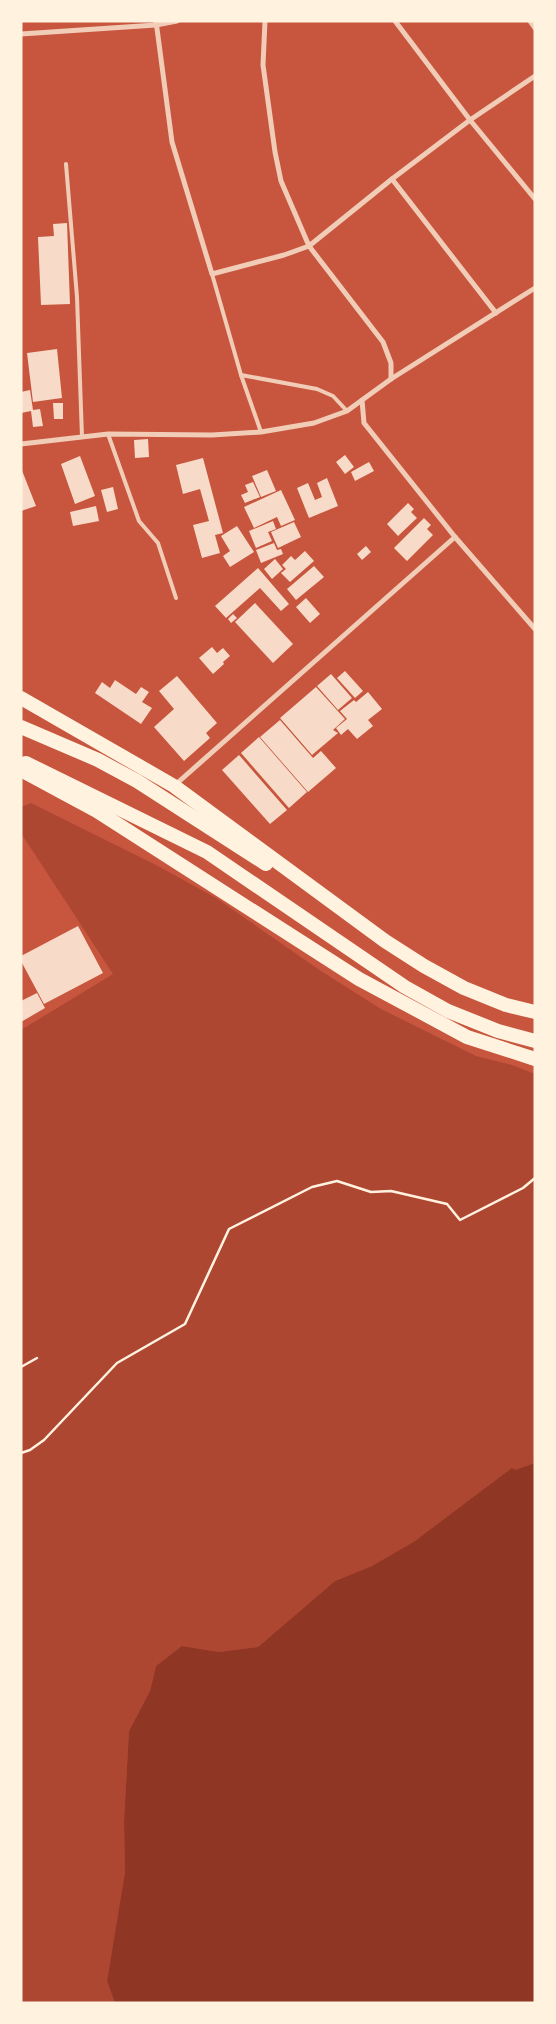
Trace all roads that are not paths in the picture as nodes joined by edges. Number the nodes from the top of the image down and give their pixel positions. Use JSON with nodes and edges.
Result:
{"nodes":[{"id":1,"x":177,"y":21,"type":"edge"},
{"id":2,"x":265,"y":21,"type":"edge"},
{"id":3,"x":395,"y":21,"type":"edge"},
{"id":4,"x":530,"y":21,"type":"edge"},
{"id":5,"x":156,"y":23,"type":"edge"},
{"id":6,"x":535,"y":28,"type":"edge"},
{"id":7,"x":21,"y":34,"type":"edge"},
{"id":8,"x":535,"y":76,"type":"edge"},
{"id":9,"x":470,"y":120,"type":"junction"},
{"id":10,"x":66,"y":164,"type":"dead end"},
{"id":11,"x":392,"y":179,"type":"junction"},
{"id":12,"x":535,"y":199,"type":"edge"},
{"id":13,"x":309,"y":246,"type":"junction"},
{"id":14,"x":212,"y":274,"type":"junction"},
{"id":15,"x":535,"y":288,"type":"edge"},
{"id":16,"x":496,"y":312,"type":"junction"},
{"id":17,"x":242,"y":375,"type":"junction"},
{"id":18,"x":392,"y":379,"type":"junction"},
{"id":19,"x":362,"y":400,"type":"junction"},
{"id":20,"x":347,"y":411,"type":"junction"},
{"id":21,"x":261,"y":432,"type":"junction"},
{"id":22,"x":108,"y":434,"type":"junction"},
{"id":23,"x":82,"y":437,"type":"junction"},
{"id":24,"x":21,"y":444,"type":"edge"},
{"id":25,"x":455,"y":537,"type":"junction"},
{"id":26,"x":176,"y":598,"type":"dead end"},
{"id":27,"x":535,"y":629,"type":"edge"},
{"id":28,"x":21,"y":698,"type":"edge"},
{"id":29,"x":21,"y":727,"type":"edge"},
{"id":30,"x":21,"y":761,"type":"edge"},
{"id":31,"x":21,"y":770,"type":"edge"},
{"id":32,"x":174,"y":786,"type":"junction"},
{"id":33,"x":385,"y":941,"type":"junction"},
{"id":34,"x":535,"y":1012,"type":"edge"},
{"id":35,"x":535,"y":1041,"type":"edge"},
{"id":36,"x":535,"y":1059,"type":"edge"}],
"edges":[{"from":1,"to":5,"type":"street"},
{"from":2,"to":13,"type":"street"},
{"from":3,"to":9,"type":"street"},
{"from":4,"to":6,"type":"street"},
{"from":5,"to":7,"type":"street"},
{"from":5,"to":14,"type":"street"},
{"from":8,"to":9,"type":"street"},
{"from":9,"to":11,"type":"street"},
{"from":9,"to":12,"type":"street"},
{"from":10,"to":23,"type":"lane"},
{"from":11,"to":13,"type":"street"},
{"from":11,"to":16,"type":"street"},
{"from":13,"to":14,"type":"street"},
{"from":13,"to":18,"type":"street"},
{"from":14,"to":17,"type":"lane"},
{"from":15,"to":16,"type":"street"},
{"from":16,"to":18,"type":"street"},
{"from":17,"to":20,"type":"lane"},
{"from":17,"to":21,"type":"lane"},
{"from":18,"to":19,"type":"street"},
{"from":19,"to":20,"type":"street"},
{"from":19,"to":25,"type":"street"},
{"from":20,"to":21,"type":"street"},
{"from":21,"to":22,"type":"street"},
{"from":22,"to":23,"type":"street"},
{"from":22,"to":26,"type":"lane"},
{"from":23,"to":24,"type":"street"},
{"from":25,"to":27,"type":"street"},
{"from":25,"to":32,"type":"street"},
{"from":28,"to":32,"type":"highway"},
{"from":29,"to":33,"type":"highway"},
{"from":30,"to":35,"type":"highway"},
{"from":31,"to":36,"type":"highway"},
{"from":32,"to":33,"type":"highway"},
{"from":33,"to":34,"type":"highway"}]}
